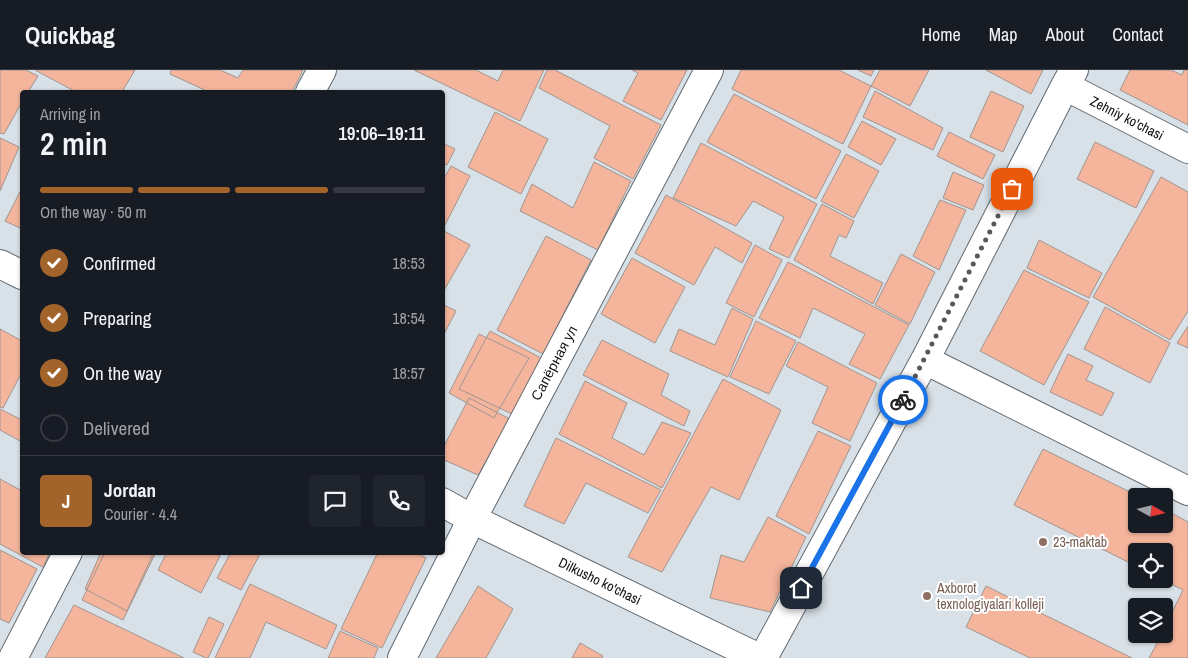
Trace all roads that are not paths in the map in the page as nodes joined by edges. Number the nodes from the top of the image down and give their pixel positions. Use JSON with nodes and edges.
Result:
{"nodes":[{"id":1,"x":322,"y":70,"type":"edge"},
{"id":2,"x":709,"y":70,"type":"edge"},
{"id":3,"x":1070,"y":78,"type":"edge"},
{"id":4,"x":311,"y":90,"type":"edge"},
{"id":5,"x":1188,"y":149,"type":"edge"},
{"id":6,"x":0,"y":264,"type":"edge"},
{"id":7,"x":20,"y":275,"type":"edge"},
{"id":8,"x":925,"y":360,"type":"junction"},
{"id":9,"x":1188,"y":491,"type":"edge"},
{"id":10,"x":445,"y":504,"type":"edge"},
{"id":11,"x":472,"y":519,"type":"junction"},
{"id":12,"x":66,"y":555,"type":"edge"},
{"id":13,"x":14,"y":658,"type":"edge"},
{"id":14,"x":402,"y":658,"type":"edge"},
{"id":15,"x":758,"y":658,"type":"edge"},
{"id":16,"x":763,"y":658,"type":"edge"}],
"edges":[{"from":1,"to":4,"type":"street"},
{"from":2,"to":11,"type":"street","name":"Сапёрная ул"},
{"from":3,"to":5,"type":"street","name":"Zehniy ko'chasi"},
{"from":3,"to":8,"type":"street"},
{"from":6,"to":7,"type":"street"},
{"from":8,"to":9,"type":"street"},
{"from":8,"to":16,"type":"street"},
{"from":10,"to":11,"type":"street","name":"Dilkusho ko'chasi"},
{"from":11,"to":14,"type":"street","name":"Сапёрная ул"},
{"from":11,"to":15,"type":"street","name":"Dilkusho ko'chasi"},
{"from":12,"to":13,"type":"street"}]}
